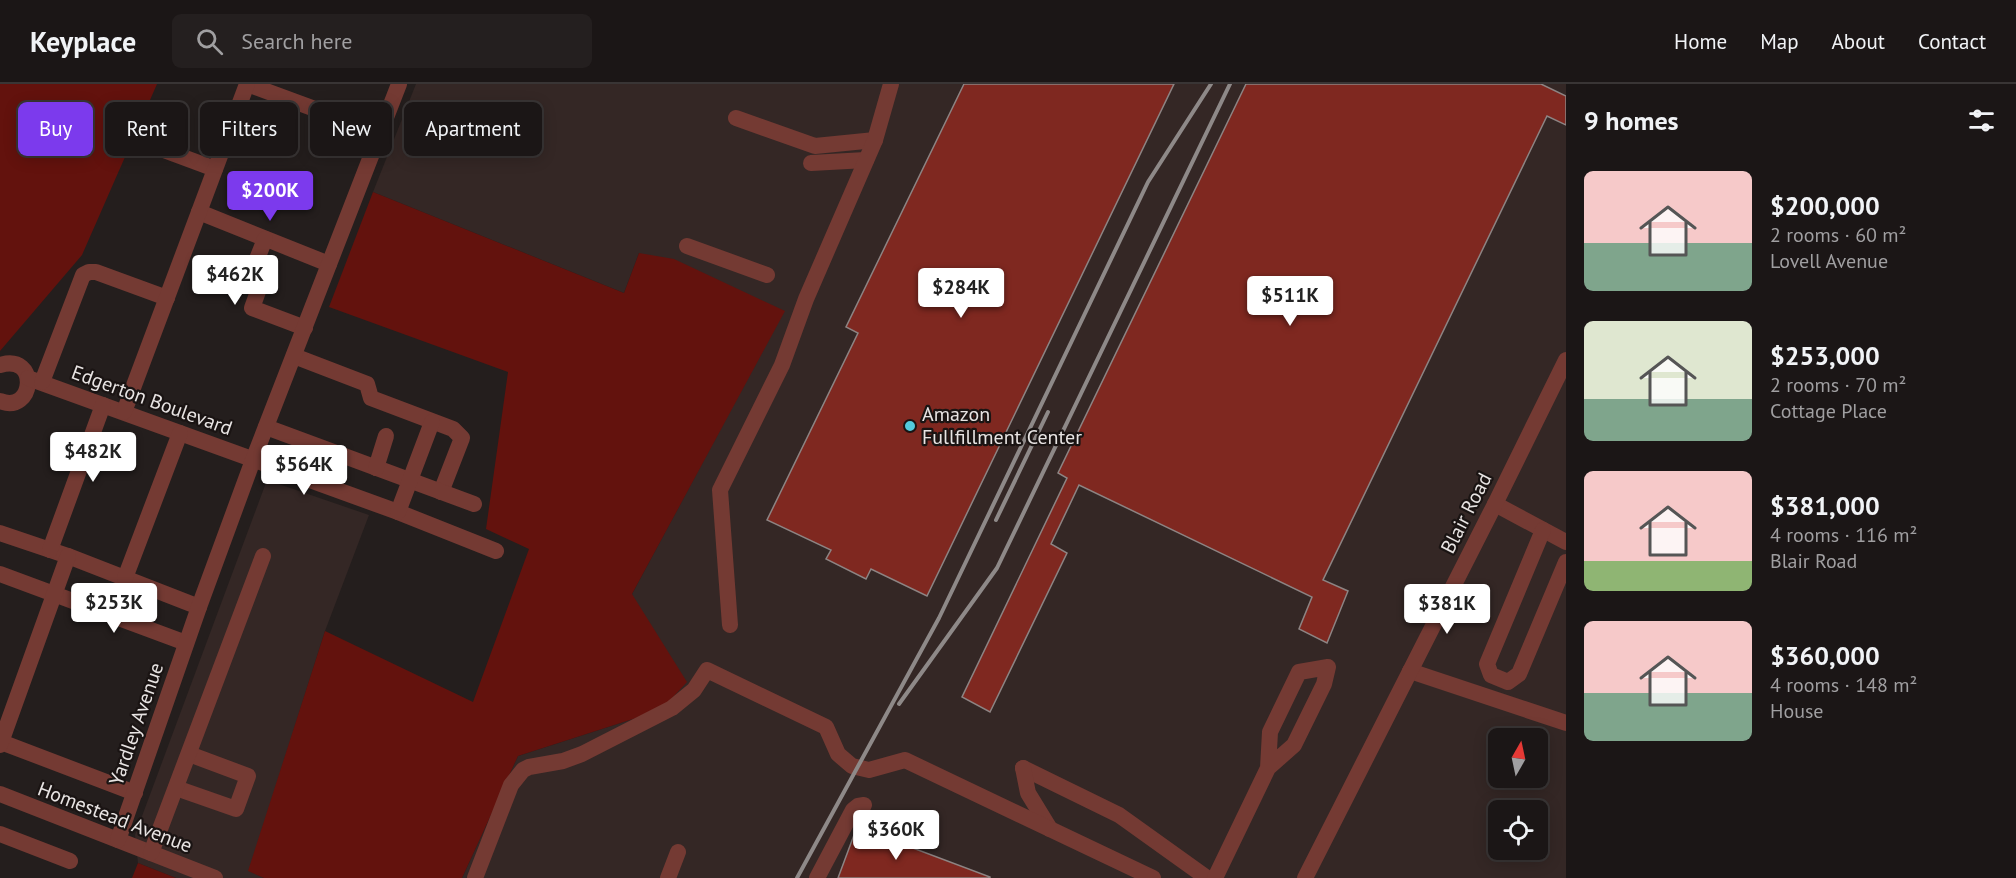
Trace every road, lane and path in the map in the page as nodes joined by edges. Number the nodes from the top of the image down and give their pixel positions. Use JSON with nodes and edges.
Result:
{"nodes":[{"id":1,"x":247,"y":84,"type":"edge"},
{"id":2,"x":399,"y":84,"type":"edge"},
{"id":3,"x":891,"y":84,"type":"edge"},
{"id":4,"x":392,"y":102,"type":"edge"},
{"id":5,"x":310,"y":107,"type":"edge"},
{"id":6,"x":736,"y":118,"type":"dead end"},
{"id":7,"x":875,"y":140,"type":"junction"},
{"id":8,"x":180,"y":156,"type":"edge"},
{"id":9,"x":371,"y":156,"type":"edge"},
{"id":10,"x":866,"y":160,"type":"junction"},
{"id":11,"x":811,"y":163,"type":"dead end"},
{"id":12,"x":215,"y":169,"type":"junction"},
{"id":13,"x":199,"y":212,"type":"junction"},
{"id":14,"x":265,"y":239,"type":"junction"},
{"id":15,"x":687,"y":246,"type":"dead end"},
{"id":16,"x":329,"y":264,"type":"junction"},
{"id":17,"x":767,"y":275,"type":"dead end"},
{"id":18,"x":166,"y":298,"type":"junction"},
{"id":19,"x":305,"y":328,"type":"junction"},
{"id":20,"x":294,"y":356,"type":"junction"},
{"id":21,"x":1566,"y":360,"type":"edge"},
{"id":22,"x":0,"y":365,"type":"edge"},
{"id":23,"x":1562,"y":378,"type":"edge"},
{"id":24,"x":35,"y":380,"type":"junction"},
{"id":25,"x":0,"y":401,"type":"edge"},
{"id":26,"x":103,"y":405,"type":"junction"},
{"id":27,"x":124,"y":412,"type":"junction"},
{"id":28,"x":432,"y":422,"type":"junction"},
{"id":29,"x":266,"y":427,"type":"junction"},
{"id":30,"x":180,"y":433,"type":"junction"},
{"id":31,"x":386,"y":436,"type":"dead end"},
{"id":32,"x":253,"y":460,"type":"junction"},
{"id":33,"x":376,"y":468,"type":"junction"},
{"id":34,"x":410,"y":480,"type":"junction"},
{"id":35,"x":441,"y":492,"type":"junction"},
{"id":36,"x":474,"y":504,"type":"dead end"},
{"id":37,"x":1495,"y":504,"type":"junction"},
{"id":38,"x":398,"y":512,"type":"junction"},
{"id":39,"x":1544,"y":530,"type":"junction"},
{"id":40,"x":0,"y":533,"type":"edge"},
{"id":41,"x":1566,"y":542,"type":"edge"},
{"id":42,"x":50,"y":550,"type":"junction"},
{"id":43,"x":496,"y":551,"type":"dead end"},
{"id":44,"x":68,"y":556,"type":"junction"},
{"id":45,"x":263,"y":556,"type":"dead end"},
{"id":46,"x":1566,"y":562,"type":"edge"},
{"id":47,"x":0,"y":574,"type":"edge"},
{"id":48,"x":125,"y":578,"type":"junction"},
{"id":49,"x":55,"y":593,"type":"junction"},
{"id":50,"x":199,"y":607,"type":"junction"},
{"id":51,"x":730,"y":625,"type":"dead end"},
{"id":52,"x":186,"y":643,"type":"junction"},
{"id":53,"x":1410,"y":671,"type":"junction"},
{"id":54,"x":1566,"y":723,"type":"edge"},
{"id":55,"x":1,"y":744,"type":"edge"},
{"id":56,"x":189,"y":754,"type":"junction"},
{"id":57,"x":1268,"y":768,"type":"junction"},
{"id":58,"x":176,"y":788,"type":"junction"},
{"id":59,"x":135,"y":793,"type":"junction"},
{"id":60,"x":0,"y":794,"type":"edge"},
{"id":61,"x":864,"y":805,"type":"dead end"},
{"id":62,"x":1050,"y":829,"type":"junction"},
{"id":63,"x":0,"y":834,"type":"edge"},
{"id":64,"x":118,"y":840,"type":"junction"},
{"id":65,"x":678,"y":852,"type":"dead end"},
{"id":66,"x":151,"y":853,"type":"junction"},
{"id":67,"x":69,"y":861,"type":"dead end"},
{"id":68,"x":215,"y":878,"type":"edge"},
{"id":69,"x":475,"y":878,"type":"edge"},
{"id":70,"x":668,"y":878,"type":"edge"},
{"id":71,"x":817,"y":878,"type":"edge"},
{"id":72,"x":1153,"y":878,"type":"edge"},
{"id":73,"x":1207,"y":878,"type":"edge"},
{"id":74,"x":1215,"y":878,"type":"edge"},
{"id":75,"x":1305,"y":878,"type":"edge"}],
"edges":[{"from":1,"to":5,"type":"street"},
{"from":1,"to":12,"type":"street"},
{"from":2,"to":4,"type":"street","name":"Yardley Avenue"},
{"from":3,"to":7,"type":"street"},
{"from":6,"to":7,"type":"street"},
{"from":7,"to":10,"type":"street"},
{"from":8,"to":12,"type":"street"},
{"from":9,"to":16,"type":"street","name":"Yardley Avenue"},
{"from":10,"to":11,"type":"street"},
{"from":10,"to":51,"type":"street"},
{"from":12,"to":13,"type":"street"},
{"from":13,"to":14,"type":"street"},
{"from":13,"to":18,"type":"street"},
{"from":14,"to":16,"type":"street"},
{"from":14,"to":19,"type":"street"},
{"from":15,"to":17,"type":"street"},
{"from":16,"to":19,"type":"street","name":"Yardley Avenue"},
{"from":18,"to":24,"type":"street"},
{"from":18,"to":27,"type":"street"},
{"from":19,"to":20,"type":"street","name":"Yardley Avenue"},
{"from":20,"to":28,"type":"street"},
{"from":20,"to":29,"type":"street","name":"Yardley Avenue"},
{"from":21,"to":23,"type":"street","name":"Blair Road"},
{"from":22,"to":24,"type":"street","name":"Edgerton Boulevard"},
{"from":23,"to":37,"type":"street","name":"Blair Road"},
{"from":24,"to":25,"type":"street"},
{"from":24,"to":26,"type":"street","name":"Edgerton Boulevard"},
{"from":26,"to":27,"type":"street","name":"Edgerton Boulevard"},
{"from":26,"to":42,"type":"street"},
{"from":27,"to":30,"type":"street","name":"Edgerton Boulevard"},
{"from":28,"to":34,"type":"street"},
{"from":28,"to":35,"type":"street"},
{"from":29,"to":32,"type":"street","name":"Yardley Avenue"},
{"from":29,"to":33,"type":"street"},
{"from":30,"to":32,"type":"street","name":"Edgerton Boulevard"},
{"from":30,"to":48,"type":"street"},
{"from":31,"to":33,"type":"street"},
{"from":32,"to":38,"type":"street","name":"Edgerton Boulevard"},
{"from":32,"to":50,"type":"street","name":"Yardley Avenue"},
{"from":33,"to":34,"type":"street"},
{"from":34,"to":35,"type":"street"},
{"from":34,"to":38,"type":"street"},
{"from":35,"to":36,"type":"street"},
{"from":37,"to":39,"type":"street"},
{"from":37,"to":53,"type":"street","name":"Blair Road"},
{"from":38,"to":43,"type":"street","name":"Edgerton Boulevard"},
{"from":39,"to":41,"type":"street"},
{"from":39,"to":46,"type":"street"},
{"from":40,"to":42,"type":"street"},
{"from":42,"to":44,"type":"street"},
{"from":44,"to":48,"type":"street"},
{"from":44,"to":49,"type":"street"},
{"from":45,"to":56,"type":"street"},
{"from":47,"to":49,"type":"street"},
{"from":48,"to":50,"type":"street"},
{"from":49,"to":52,"type":"street"},
{"from":49,"to":55,"type":"street"},
{"from":50,"to":52,"type":"street","name":"Yardley Avenue"},
{"from":52,"to":59,"type":"street","name":"Yardley Avenue"},
{"from":53,"to":54,"type":"street"},
{"from":53,"to":75,"type":"street","name":"Blair Road"},
{"from":55,"to":59,"type":"street"},
{"from":56,"to":58,"type":"street"},
{"from":56,"to":58,"type":"street"},
{"from":57,"to":57,"type":"street"},
{"from":57,"to":74,"type":"street"},
{"from":58,"to":66,"type":"street"},
{"from":59,"to":64,"type":"street","name":"Yardley Avenue"},
{"from":60,"to":64,"type":"street","name":"Homestead Avenue"},
{"from":61,"to":71,"type":"street"},
{"from":62,"to":69,"type":"street"},
{"from":62,"to":72,"type":"street"},
{"from":62,"to":73,"type":"street"},
{"from":63,"to":67,"type":"street"},
{"from":64,"to":66,"type":"street","name":"Homestead Avenue"},
{"from":65,"to":70,"type":"street"},
{"from":66,"to":68,"type":"street","name":"Homestead Avenue"}]}
